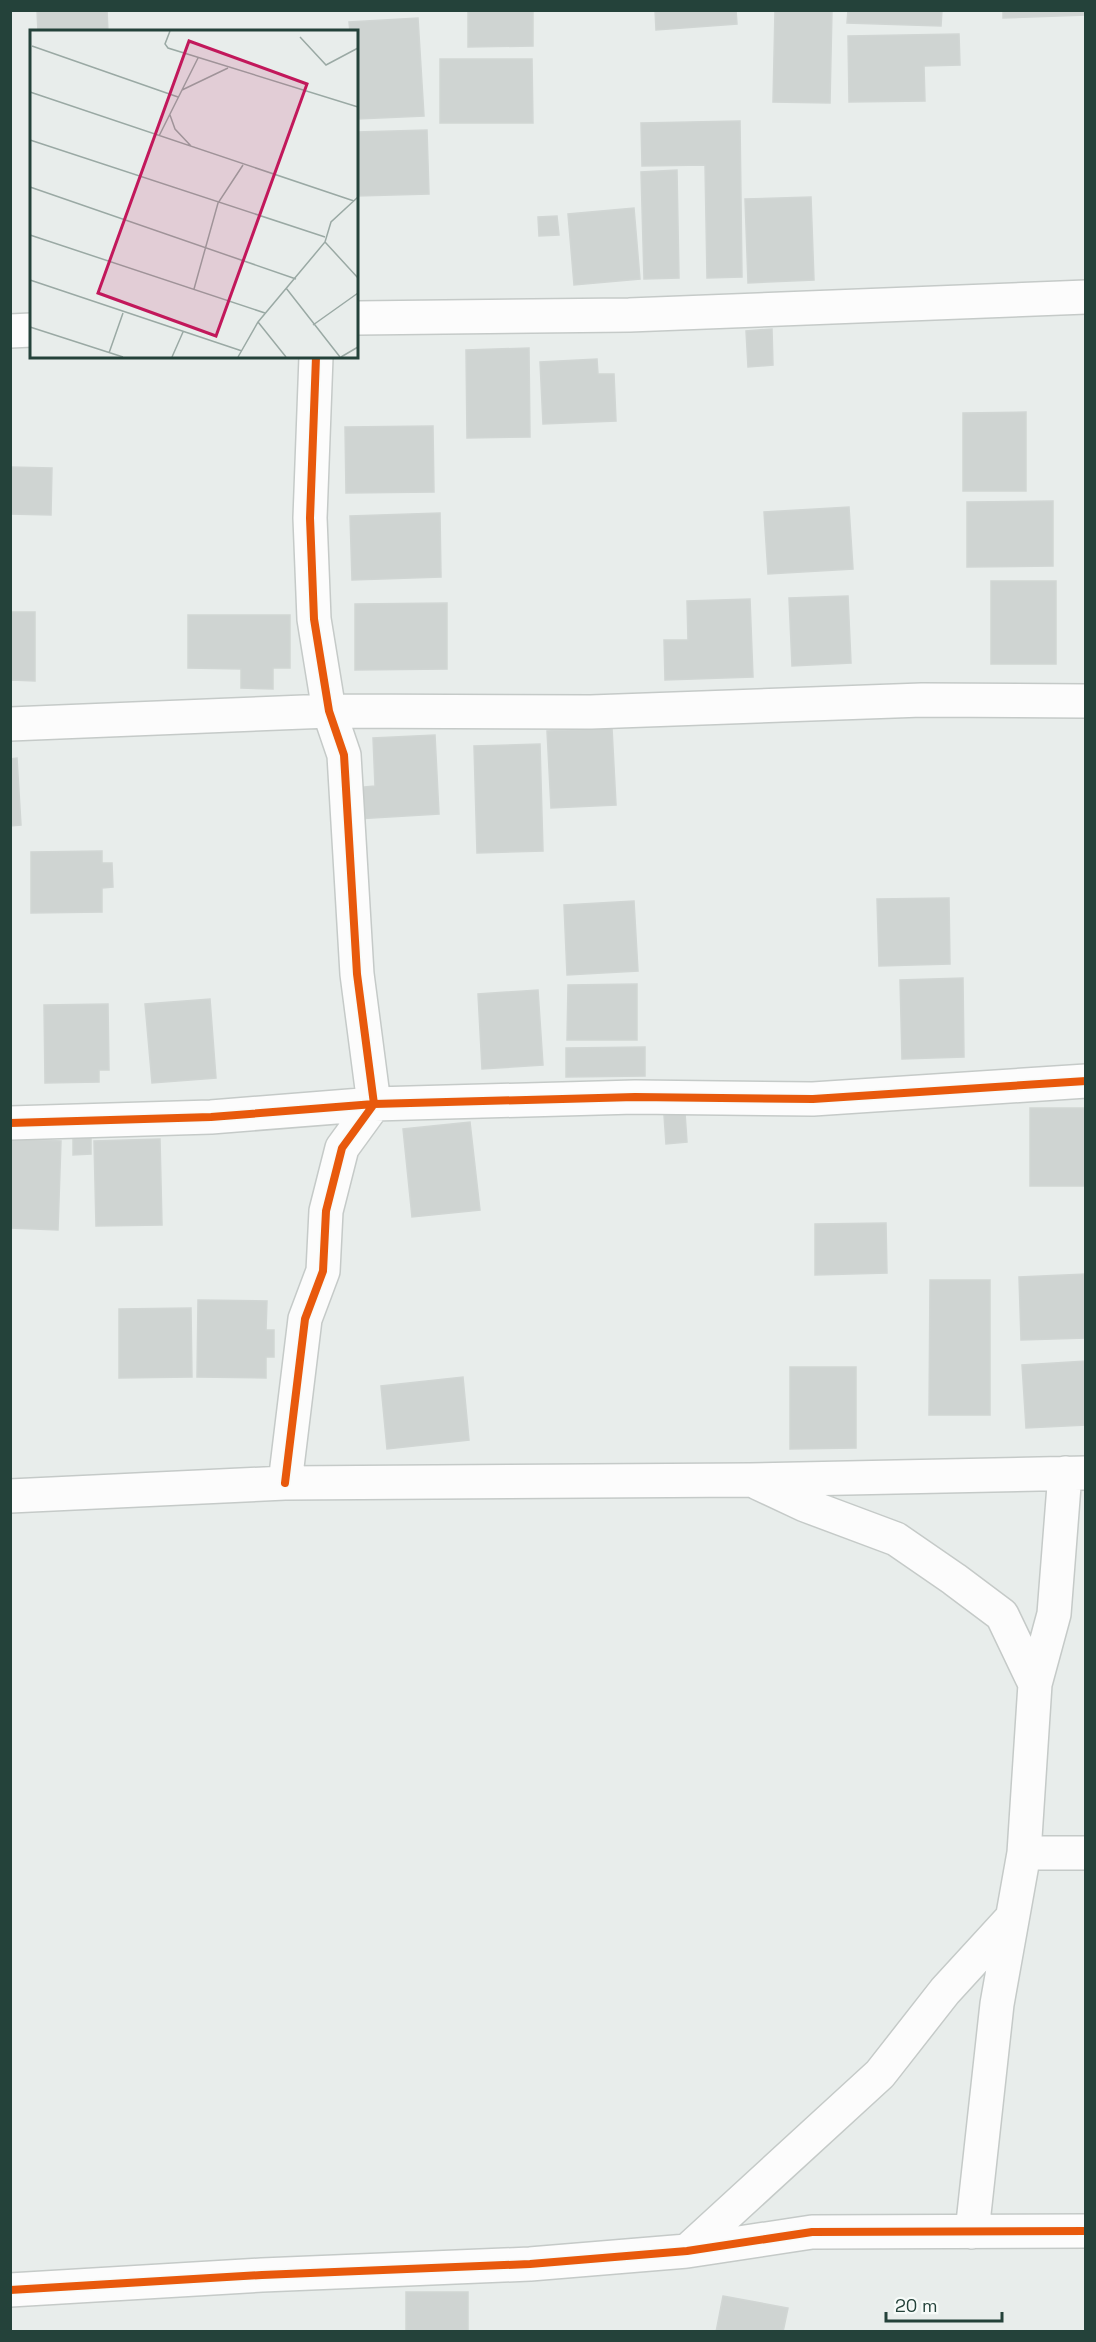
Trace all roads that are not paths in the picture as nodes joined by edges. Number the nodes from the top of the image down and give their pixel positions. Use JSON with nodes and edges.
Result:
{"nodes":[{"id":1,"x":1086,"y":297,"type":"edge"},
{"id":2,"x":358,"y":318,"type":"edge"},
{"id":3,"x":30,"y":330,"type":"edge"},
{"id":4,"x":10,"y":331,"type":"edge"},
{"id":5,"x":316,"y":358,"type":"edge"},
{"id":6,"x":1086,"y":701,"type":"edge"},
{"id":7,"x":329,"y":711,"type":"junction"},
{"id":8,"x":10,"y":724,"type":"edge"},
{"id":9,"x":1086,"y":1081,"type":"edge"},
{"id":10,"x":374,"y":1104,"type":"junction"},
{"id":11,"x":10,"y":1124,"type":"edge"},
{"id":12,"x":1075,"y":1473,"type":"edge"},
{"id":13,"x":750,"y":1480,"type":"junction"},
{"id":14,"x":285,"y":1483,"type":"junction"},
{"id":15,"x":10,"y":1496,"type":"edge"},
{"id":16,"x":1035,"y":1684,"type":"junction"},
{"id":17,"x":1024,"y":1853,"type":"junction"},
{"id":18,"x":1086,"y":1853,"type":"edge"},
{"id":19,"x":1011,"y":1919,"type":"junction"},
{"id":20,"x":1086,"y":2231,"type":"edge"},
{"id":21,"x":972,"y":2232,"type":"junction"},
{"id":22,"x":687,"y":2251,"type":"junction"},
{"id":23,"x":10,"y":2290,"type":"edge"}],
"edges":[{"from":1,"to":2,"type":"street"},
{"from":3,"to":4,"type":"street"},
{"from":5,"to":7,"type":"street"},
{"from":6,"to":7,"type":"street"},
{"from":7,"to":8,"type":"street"},
{"from":7,"to":10,"type":"street"},
{"from":9,"to":10,"type":"street"},
{"from":10,"to":11,"type":"street"},
{"from":10,"to":14,"type":"street"},
{"from":12,"to":13,"type":"street"},
{"from":12,"to":16,"type":"street"},
{"from":13,"to":14,"type":"street"},
{"from":13,"to":16,"type":"street"},
{"from":14,"to":15,"type":"street"},
{"from":16,"to":17,"type":"street"},
{"from":17,"to":18,"type":"street"},
{"from":17,"to":19,"type":"street"},
{"from":19,"to":21,"type":"street"},
{"from":19,"to":22,"type":"street"},
{"from":20,"to":21,"type":"street"},
{"from":21,"to":22,"type":"street"},
{"from":22,"to":23,"type":"street"}]}
